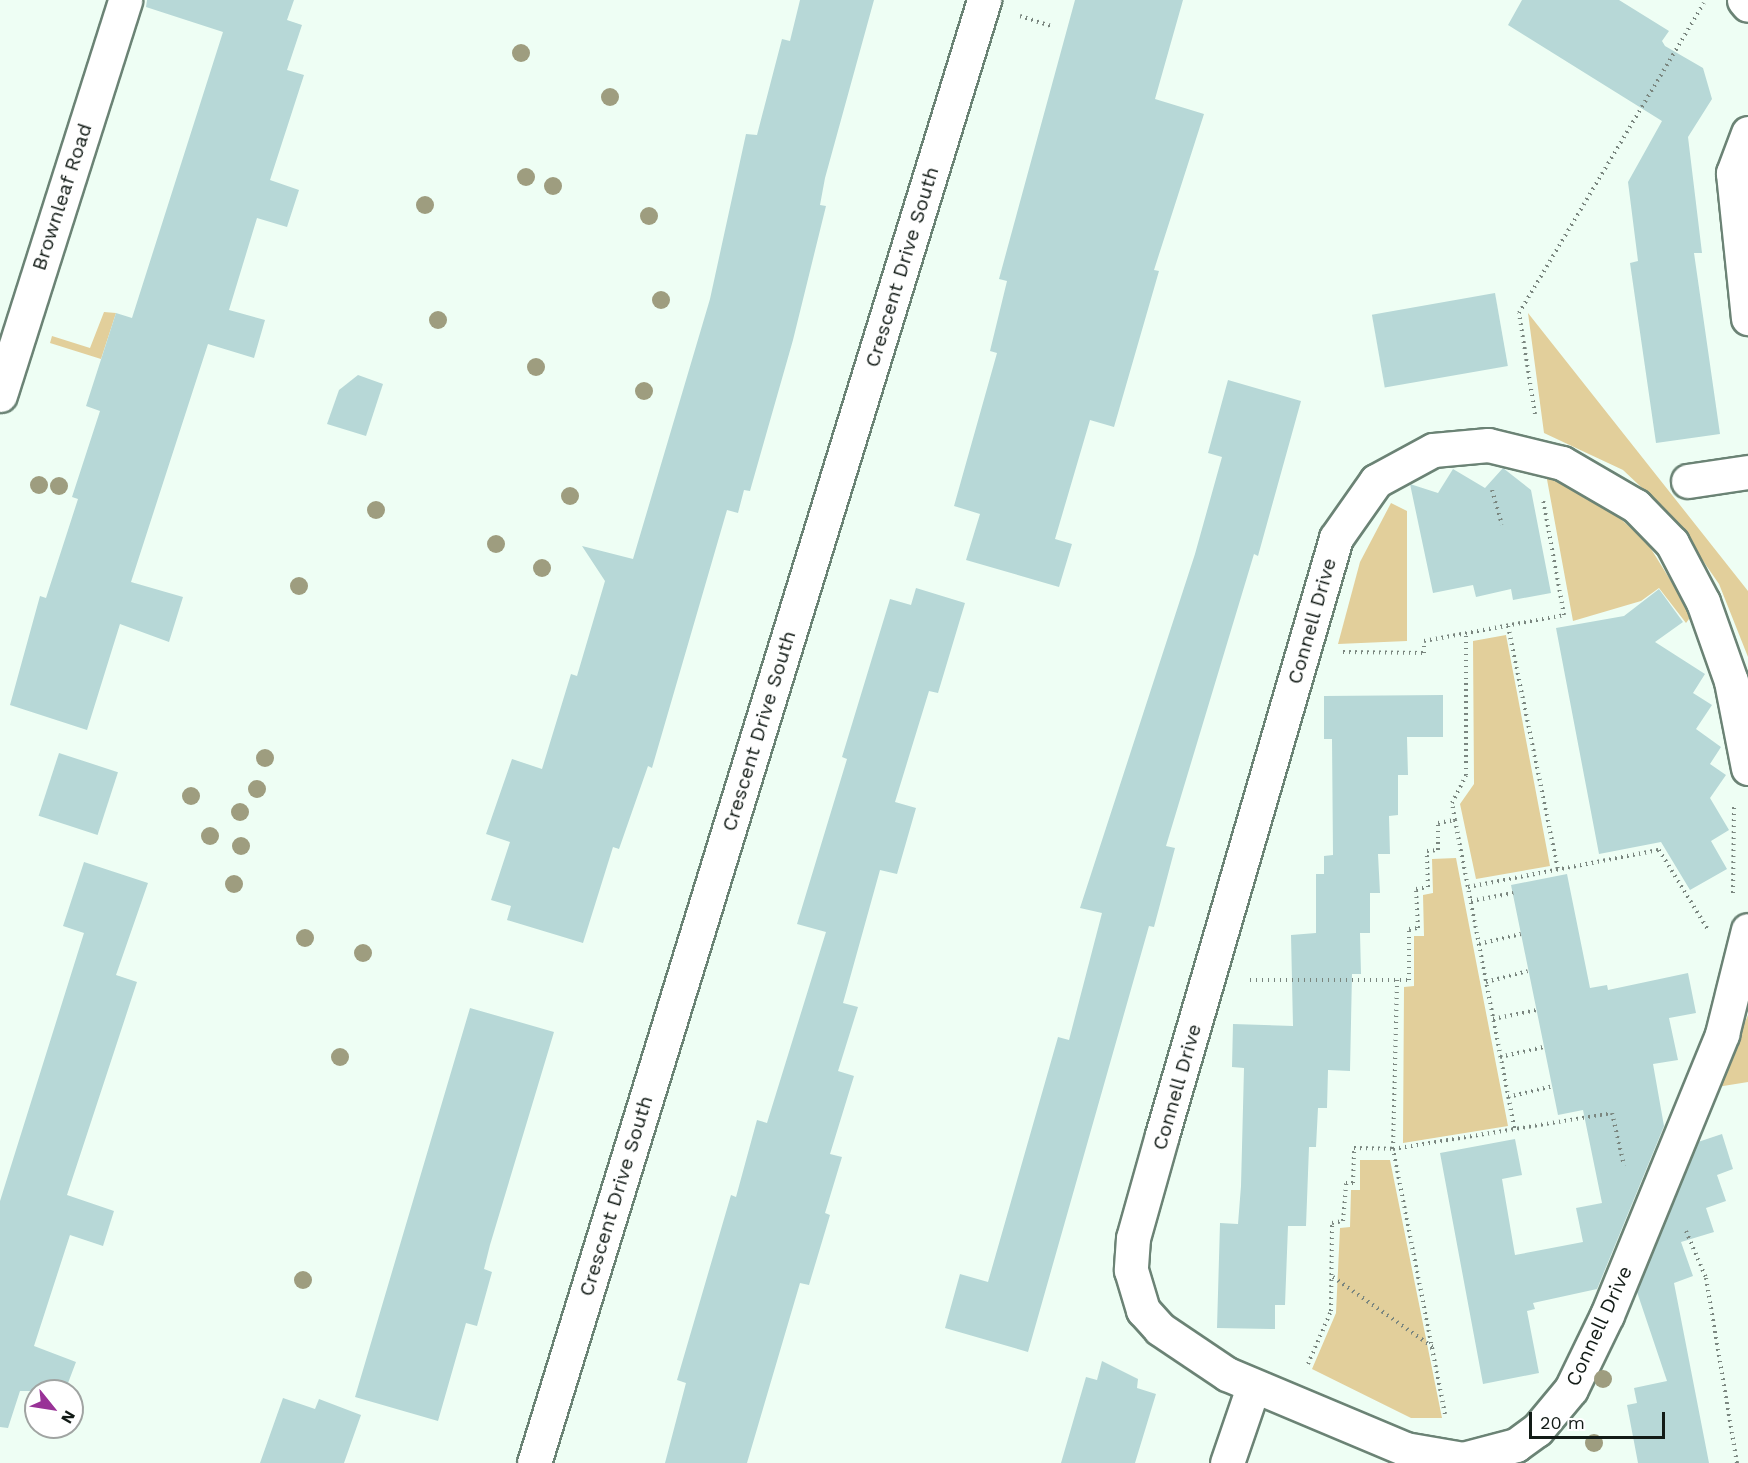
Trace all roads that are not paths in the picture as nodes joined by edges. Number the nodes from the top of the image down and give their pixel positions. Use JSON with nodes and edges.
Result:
{"nodes":[{"id":1,"x":125,"y":0,"type":"edge"},
{"id":2,"x":984,"y":0,"type":"edge"},
{"id":3,"x":1744,"y":0,"type":"edge"},
{"id":4,"x":1748,"y":5,"type":"edge"},
{"id":5,"x":1748,"y":134,"type":"edge"},
{"id":6,"x":1748,"y":318,"type":"edge"},
{"id":7,"x":0,"y":395,"type":"edge"},
{"id":8,"x":1748,"y":472,"type":"edge"},
{"id":9,"x":1688,"y":481,"type":"dead end"},
{"id":10,"x":1748,"y":768,"type":"edge"},
{"id":11,"x":1740,"y":917,"type":"edge"},
{"id":12,"x":1253,"y":1387,"type":"junction"},
{"id":13,"x":1522,"y":1454,"type":"edge"},
{"id":14,"x":534,"y":1463,"type":"edge"},
{"id":15,"x":1227,"y":1463,"type":"edge"}],
"edges":[{"from":1,"to":7,"type":"street","name":"Brownleaf Road"},
{"from":2,"to":14,"type":"street","name":"Crescent Drive South"},
{"from":3,"to":4,"type":"street"},
{"from":5,"to":6,"type":"street"},
{"from":8,"to":9,"type":"street"},
{"from":10,"to":12,"type":"street","name":"Connell Drive"},
{"from":11,"to":13,"type":"street","name":"Connell Drive"},
{"from":12,"to":13,"type":"street","name":"Connell Drive"},
{"from":12,"to":15,"type":"street"}]}
